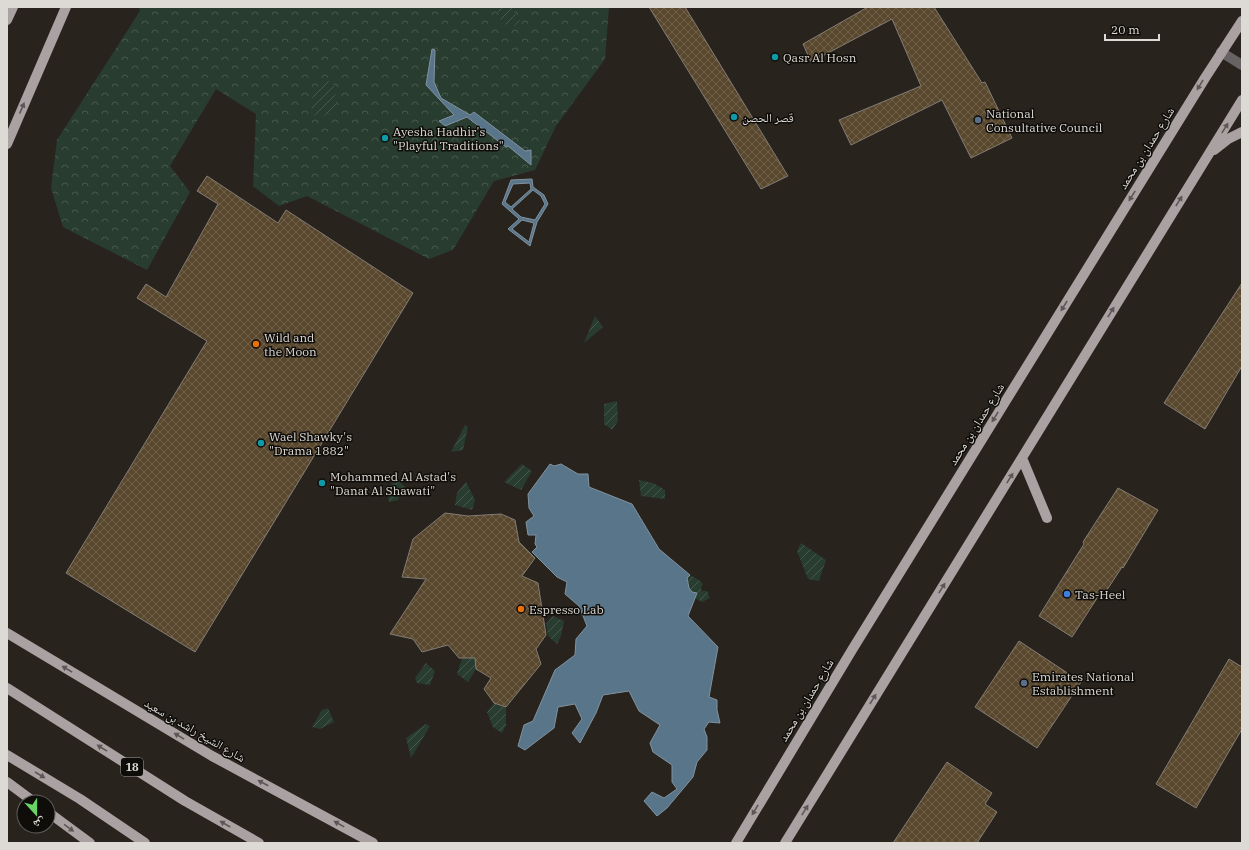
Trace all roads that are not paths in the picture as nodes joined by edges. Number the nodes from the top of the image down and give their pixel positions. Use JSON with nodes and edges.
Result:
{"nodes":[{"id":1,"x":66,"y":7,"type":"edge"},
{"id":2,"x":12,"y":8,"type":"edge"},
{"id":3,"x":7,"y":20,"type":"edge"},
{"id":4,"x":1242,"y":21,"type":"edge"},
{"id":5,"x":1221,"y":52,"type":"junction"},
{"id":6,"x":1242,"y":65,"type":"edge"},
{"id":7,"x":1242,"y":100,"type":"edge"},
{"id":8,"x":1242,"y":132,"type":"edge"},
{"id":9,"x":7,"y":144,"type":"edge"},
{"id":10,"x":1208,"y":155,"type":"junction"},
{"id":11,"x":1022,"y":458,"type":"junction"},
{"id":12,"x":1047,"y":518,"type":"dead end"},
{"id":13,"x":7,"y":633,"type":"edge"},
{"id":14,"x":7,"y":688,"type":"edge"},
{"id":15,"x":7,"y":756,"type":"edge"},
{"id":16,"x":7,"y":782,"type":"edge"},
{"id":17,"x":23,"y":794,"type":"edge"},
{"id":18,"x":56,"y":818,"type":"edge"},
{"id":19,"x":90,"y":843,"type":"edge"},
{"id":20,"x":145,"y":843,"type":"edge"},
{"id":21,"x":259,"y":843,"type":"edge"},
{"id":22,"x":373,"y":843,"type":"edge"},
{"id":23,"x":736,"y":843,"type":"edge"},
{"id":24,"x":785,"y":843,"type":"edge"}],
"edges":[{"from":9,"to":1,"type":"main road","one_way":true},
{"from":2,"to":3,"type":"main road"},
{"from":4,"to":5,"type":"main road","name":"شارع حمدان بن محمد"},
{"from":5,"to":6,"type":"street"},
{"from":5,"to":23,"type":"main road","name":"شارع حمدان بن محمد","one_way":true},
{"from":10,"to":7,"type":"main road","one_way":true},
{"from":8,"to":10,"type":"main road"},
{"from":11,"to":10,"type":"main road","one_way":true},
{"from":11,"to":12,"type":"main road"},
{"from":24,"to":11,"type":"main road","one_way":true},
{"from":22,"to":13,"type":"main road","name":"شارع الشيخ راشد بن سعيد","one_way":true},
{"from":21,"to":14,"type":"main road","number":"18","one_way":true},
{"from":15,"to":20,"type":"main road","one_way":true},
{"from":16,"to":17,"type":"main road"},
{"from":18,"to":19,"type":"main road","one_way":true}]}
